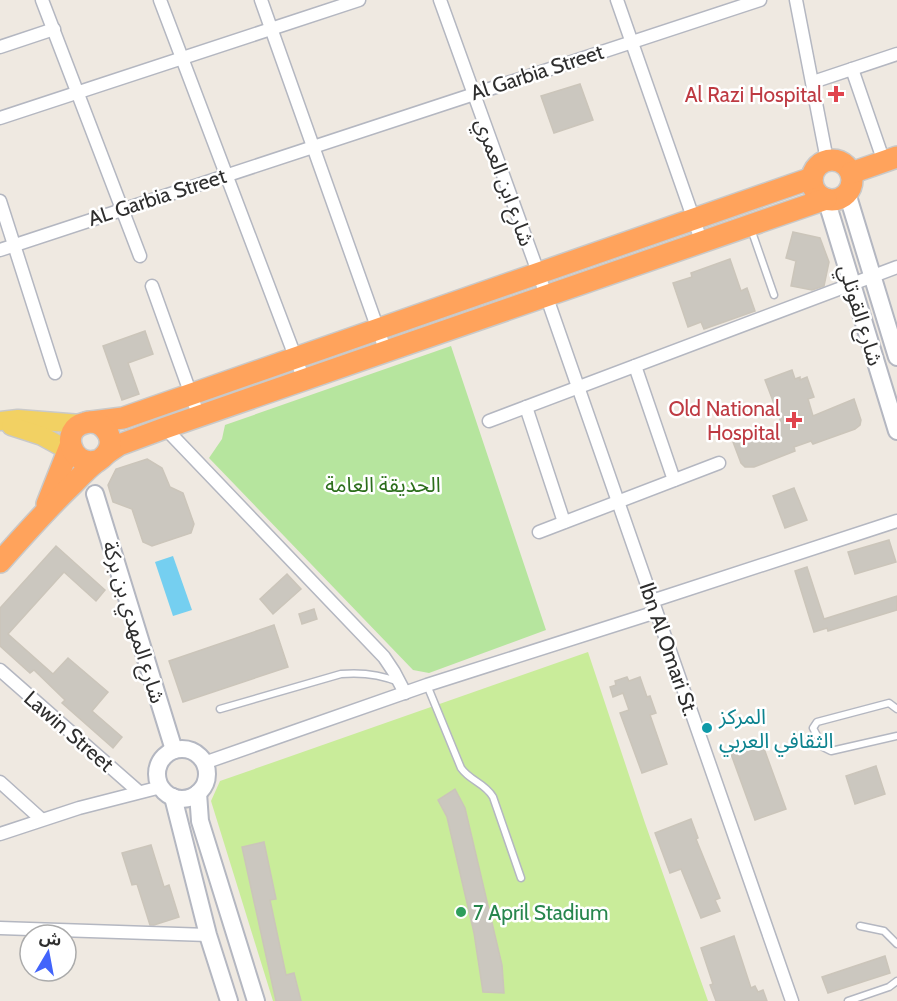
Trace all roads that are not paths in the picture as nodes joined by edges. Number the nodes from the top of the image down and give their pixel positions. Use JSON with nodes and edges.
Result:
{"nodes":[{"id":1,"x":42,"y":0,"type":"edge"},
{"id":2,"x":160,"y":0,"type":"edge"},
{"id":3,"x":261,"y":0,"type":"edge"},
{"id":4,"x":359,"y":0,"type":"edge"},
{"id":5,"x":440,"y":0,"type":"edge"},
{"id":6,"x":617,"y":0,"type":"edge"},
{"id":7,"x":760,"y":0,"type":"edge"},
{"id":8,"x":796,"y":0,"type":"edge"},
{"id":9,"x":54,"y":29,"type":"junction"},
{"id":10,"x":271,"y":29,"type":"junction"},
{"id":11,"x":632,"y":42,"type":"junction"},
{"id":12,"x":0,"y":47,"type":"edge"},
{"id":13,"x":897,"y":54,"type":"edge"},
{"id":14,"x":183,"y":58,"type":"junction"},
{"id":15,"x":852,"y":69,"type":"junction"},
{"id":16,"x":813,"y":82,"type":"junction"},
{"id":17,"x":78,"y":92,"type":"junction"},
{"id":18,"x":473,"y":93,"type":"junction"},
{"id":19,"x":0,"y":118,"type":"edge"},
{"id":20,"x":314,"y":145,"type":"junction"},
{"id":21,"x":890,"y":159,"type":"edge"},
{"id":22,"x":828,"y":160,"type":"junction"},
{"id":23,"x":226,"y":174,"type":"junction"},
{"id":24,"x":812,"y":178,"type":"junction"},
{"id":25,"x":849,"y":183,"type":"junction"},
{"id":26,"x":826,"y":199,"type":"junction"},
{"id":27,"x":0,"y":201,"type":"edge"},
{"id":28,"x":123,"y":209,"type":"junction"},
{"id":29,"x":694,"y":219,"type":"junction"},
{"id":30,"x":750,"y":226,"type":"junction"},
{"id":31,"x":702,"y":243,"type":"junction"},
{"id":32,"x":15,"y":244,"type":"junction"},
{"id":33,"x":0,"y":250,"type":"edge"},
{"id":34,"x":140,"y":256,"type":"dead end"},
{"id":35,"x":897,"y":267,"type":"edge"},
{"id":36,"x":538,"y":272,"type":"junction"},
{"id":37,"x":872,"y":277,"type":"junction"},
{"id":38,"x":852,"y":284,"type":"junction"},
{"id":39,"x":152,"y":286,"type":"dead end"},
{"id":40,"x":774,"y":295,"type":"dead end"},
{"id":41,"x":546,"y":297,"type":"junction"},
{"id":42,"x":379,"y":330,"type":"junction"},
{"id":43,"x":386,"y":352,"type":"junction"},
{"id":44,"x":897,"y":354,"type":"edge"},
{"id":45,"x":296,"y":359,"type":"junction"},
{"id":46,"x":634,"y":366,"type":"junction"},
{"id":47,"x":55,"y":373,"type":"dead end"},
{"id":48,"x":304,"y":380,"type":"junction"},
{"id":49,"x":577,"y":388,"type":"junction"},
{"id":50,"x":191,"y":394,"type":"junction"},
{"id":51,"x":526,"y":407,"type":"junction"},
{"id":52,"x":199,"y":417,"type":"junction"},
{"id":53,"x":489,"y":421,"type":"dead end"},
{"id":54,"x":0,"y":422,"type":"edge"},
{"id":55,"x":86,"y":423,"type":"junction"},
{"id":56,"x":165,"y":428,"type":"junction"},
{"id":57,"x":897,"y":431,"type":"edge"},
{"id":58,"x":71,"y":450,"type":"junction"},
{"id":59,"x":102,"y":457,"type":"junction"},
{"id":60,"x":719,"y":463,"type":"dead end"},
{"id":61,"x":674,"y":480,"type":"junction"},
{"id":62,"x":94,"y":494,"type":"dead end"},
{"id":63,"x":618,"y":502,"type":"junction"},
{"id":64,"x":43,"y":513,"type":"junction"},
{"id":65,"x":897,"y":521,"type":"edge"},
{"id":66,"x":564,"y":522,"type":"junction"},
{"id":67,"x":538,"y":532,"type":"dead end"},
{"id":68,"x":0,"y":562,"type":"edge"},
{"id":69,"x":654,"y":607,"type":"junction"},
{"id":70,"x":0,"y":670,"type":"edge"},
{"id":71,"x":427,"y":685,"type":"junction"},
{"id":72,"x":402,"y":688,"type":"junction"},
{"id":73,"x":220,"y":709,"type":"dead end"},
{"id":74,"x":897,"y":709,"type":"edge"},
{"id":75,"x":897,"y":736,"type":"edge"},
{"id":76,"x":174,"y":750,"type":"junction"},
{"id":77,"x":204,"y":763,"type":"junction"},
{"id":78,"x":0,"y":782,"type":"edge"},
{"id":79,"x":139,"y":792,"type":"junction"},
{"id":80,"x":167,"y":792,"type":"junction"},
{"id":81,"x":198,"y":793,"type":"junction"},
{"id":82,"x":41,"y":819,"type":"junction"},
{"id":83,"x":0,"y":834,"type":"edge"},
{"id":84,"x":520,"y":878,"type":"dead end"},
{"id":85,"x":860,"y":926,"type":"dead end"},
{"id":86,"x":0,"y":928,"type":"edge"},
{"id":87,"x":208,"y":935,"type":"junction"},
{"id":88,"x":897,"y":944,"type":"edge"},
{"id":89,"x":897,"y":981,"type":"edge"},
{"id":90,"x":229,"y":1001,"type":"edge"},
{"id":91,"x":256,"y":1001,"type":"edge"},
{"id":92,"x":792,"y":1001,"type":"edge"},
{"id":93,"x":848,"y":1001,"type":"edge"}],
"edges":[{"from":1,"to":9,"type":"street"},
{"from":2,"to":14,"type":"street"},
{"from":3,"to":10,"type":"street"},
{"from":4,"to":10,"type":"street"},
{"from":5,"to":18,"type":"street","name":"شارع ابن العمري"},
{"from":6,"to":11,"type":"street"},
{"from":7,"to":11,"type":"street","name":"Al Garbia Street"},
{"from":8,"to":16,"type":"street"},
{"from":9,"to":12,"type":"street"},
{"from":9,"to":17,"type":"street"},
{"from":10,"to":14,"type":"street"},
{"from":10,"to":20,"type":"street"},
{"from":11,"to":18,"type":"street","name":"Al Garbia Street"},
{"from":11,"to":29,"type":"street"},
{"from":13,"to":15,"type":"street"},
{"from":14,"to":17,"type":"street"},
{"from":14,"to":23,"type":"street"},
{"from":15,"to":16,"type":"street"},
{"from":15,"to":21,"type":"street"},
{"from":16,"to":22,"type":"street"},
{"from":17,"to":19,"type":"street"},
{"from":17,"to":28,"type":"street"},
{"from":18,"to":20,"type":"street","name":"Al Garbia Street"},
{"from":18,"to":36,"type":"street","name":"شارع ابن العمري"},
{"from":20,"to":23,"type":"street","name":"AL Garbia Street"},
{"from":20,"to":42,"type":"street"},
{"from":21,"to":25,"type":"highway"},
{"from":22,"to":24,"type":"highway"},
{"from":22,"to":25,"type":"highway"},
{"from":23,"to":28,"type":"street","name":"AL Garbia Street"},
{"from":23,"to":45,"type":"street"},
{"from":24,"to":26,"type":"highway"},
{"from":24,"to":29,"type":"highway"},
{"from":25,"to":26,"type":"highway"},
{"from":25,"to":37,"type":"street","name":"شارع القوتلي"},
{"from":26,"to":30,"type":"highway"},
{"from":26,"to":38,"type":"street","name":"شارع القوتلي"},
{"from":27,"to":32,"type":"street"},
{"from":28,"to":32,"type":"street","name":"AL Garbia Street"},
{"from":28,"to":34,"type":"street"},
{"from":29,"to":31,"type":"street"},
{"from":29,"to":36,"type":"highway"},
{"from":30,"to":31,"type":"highway"},
{"from":30,"to":40,"type":"lane"},
{"from":31,"to":41,"type":"highway"},
{"from":32,"to":33,"type":"street","name":"AL Garbia Street"},
{"from":32,"to":47,"type":"street"},
{"from":35,"to":37,"type":"street"},
{"from":36,"to":41,"type":"street","name":"شارع ابن العمري"},
{"from":36,"to":42,"type":"highway"},
{"from":37,"to":38,"type":"street"},
{"from":37,"to":44,"type":"street","name":"شارع القوتلي"},
{"from":38,"to":46,"type":"street"},
{"from":38,"to":57,"type":"street","name":"شارع القوتلي"},
{"from":39,"to":50,"type":"street"},
{"from":41,"to":43,"type":"highway"},
{"from":41,"to":49,"type":"street","name":"Ibn Al Omari St."},
{"from":42,"to":43,"type":"street"},
{"from":42,"to":45,"type":"highway"},
{"from":43,"to":48,"type":"highway"},
{"from":45,"to":48,"type":"street"},
{"from":45,"to":50,"type":"highway"},
{"from":46,"to":49,"type":"street"},
{"from":46,"to":61,"type":"street"},
{"from":48,"to":52,"type":"highway"},
{"from":49,"to":51,"type":"street"},
{"from":49,"to":63,"type":"street","name":"Ibn Al Omari St."},
{"from":50,"to":52,"type":"street"},
{"from":50,"to":55,"type":"highway"},
{"from":51,"to":53,"type":"street"},
{"from":51,"to":66,"type":"street"},
{"from":52,"to":56,"type":"highway"},
{"from":54,"to":55,"type":"main road"},
{"from":54,"to":58,"type":"main road"},
{"from":55,"to":58,"type":"highway"},
{"from":55,"to":59,"type":"highway"},
{"from":56,"to":59,"type":"highway"},
{"from":56,"to":72,"type":"street"},
{"from":58,"to":59,"type":"highway"},
{"from":58,"to":64,"type":"highway"},
{"from":59,"to":64,"type":"highway"},
{"from":60,"to":61,"type":"street"},
{"from":61,"to":63,"type":"street"},
{"from":62,"to":76,"type":"street","name":"شارع المهدي بن بركة"},
{"from":63,"to":66,"type":"street"},
{"from":63,"to":69,"type":"street","name":"Ibn Al Omari St."},
{"from":64,"to":68,"type":"highway"},
{"from":65,"to":69,"type":"street"},
{"from":66,"to":67,"type":"street"},
{"from":69,"to":71,"type":"street"},
{"from":69,"to":92,"type":"street","name":"Ibn Al Omari St."},
{"from":70,"to":79,"type":"street","name":"Lawin Street"},
{"from":71,"to":72,"type":"street"},
{"from":71,"to":84,"type":"lane"},
{"from":72,"to":73,"type":"lane"},
{"from":72,"to":77,"type":"street"},
{"from":74,"to":75,"type":"lane"},
{"from":76,"to":77,"type":"street"},
{"from":76,"to":80,"type":"street"},
{"from":77,"to":81,"type":"street"},
{"from":78,"to":82,"type":"street"},
{"from":79,"to":80,"type":"street"},
{"from":79,"to":82,"type":"street"},
{"from":80,"to":81,"type":"street"},
{"from":80,"to":87,"type":"street"},
{"from":81,"to":91,"type":"street"},
{"from":82,"to":83,"type":"street"},
{"from":85,"to":88,"type":"lane"},
{"from":86,"to":87,"type":"street"},
{"from":87,"to":90,"type":"street"},
{"from":89,"to":93,"type":"lane"}]}
